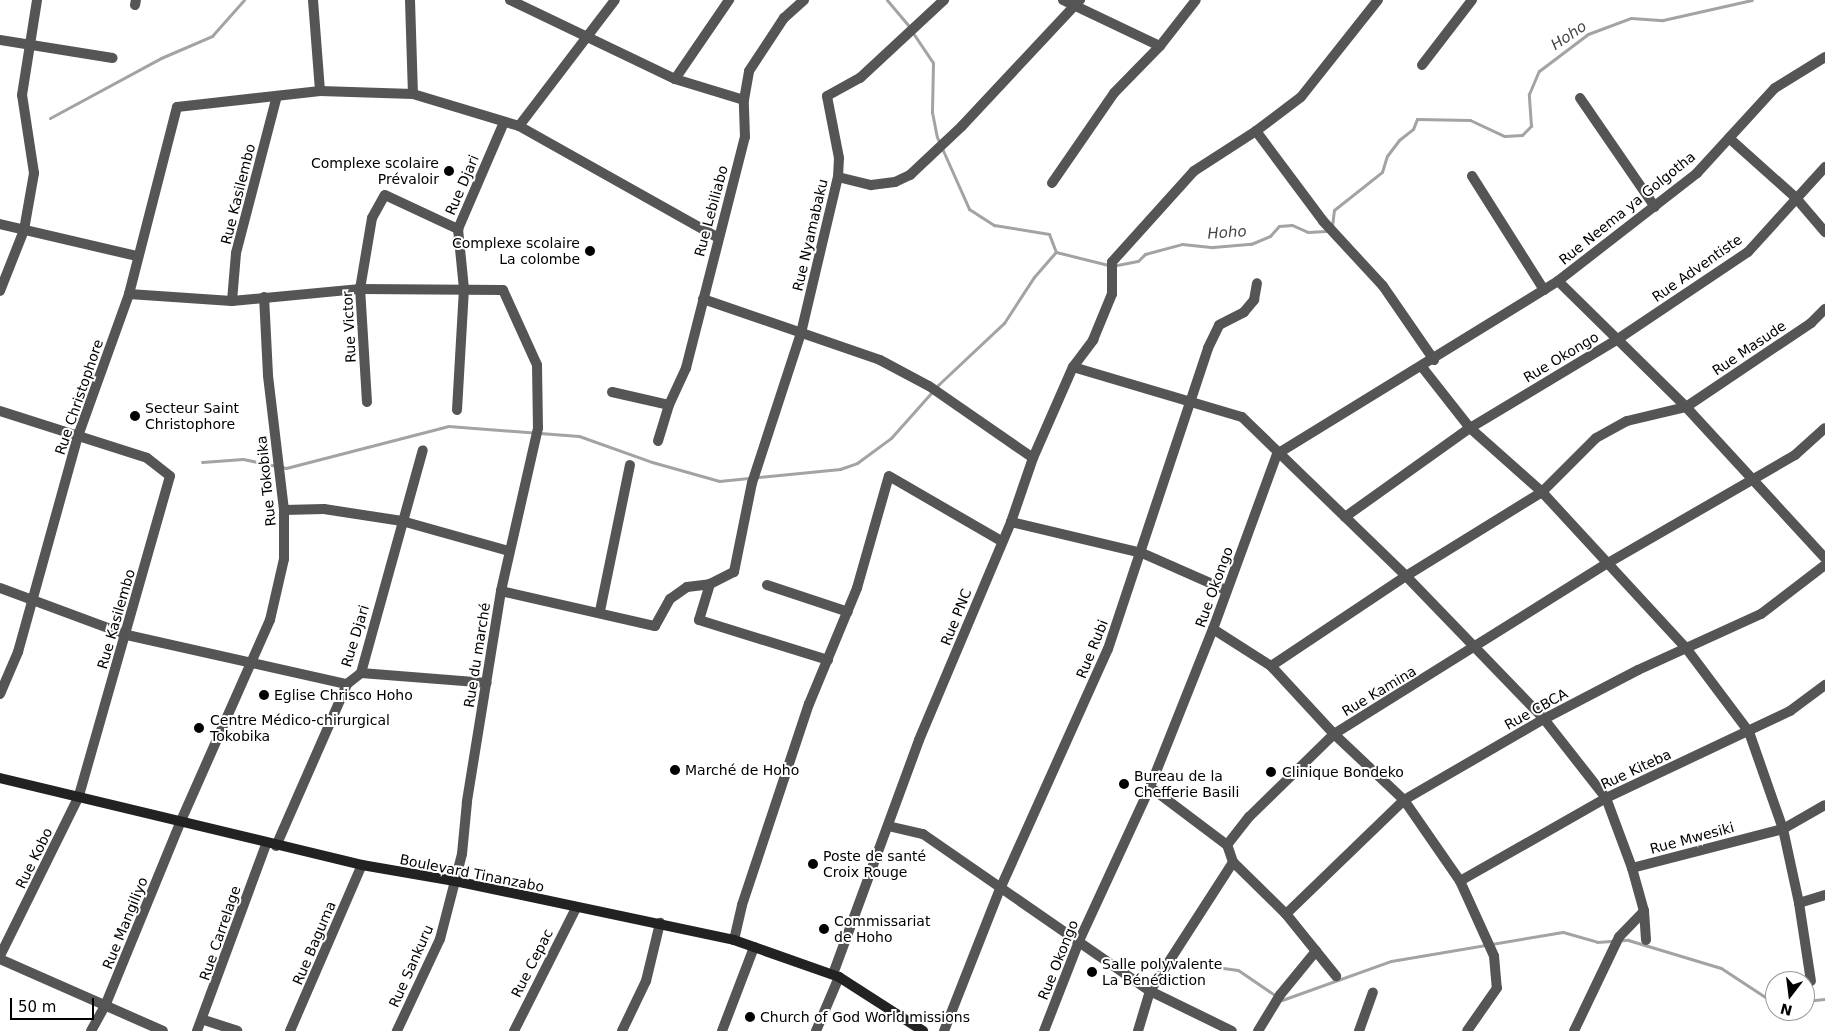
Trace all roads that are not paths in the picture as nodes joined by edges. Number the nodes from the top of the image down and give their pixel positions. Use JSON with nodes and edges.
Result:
{"nodes":[{"id":1,"x":37,"y":0,"type":"edge"},
{"id":2,"x":313,"y":0,"type":"edge"},
{"id":3,"x":410,"y":0,"type":"edge"},
{"id":4,"x":510,"y":0,"type":"edge"},
{"id":5,"x":615,"y":0,"type":"edge"},
{"id":6,"x":729,"y":0,"type":"edge"},
{"id":7,"x":804,"y":0,"type":"edge"},
{"id":8,"x":944,"y":0,"type":"edge"},
{"id":9,"x":1063,"y":0,"type":"edge"},
{"id":10,"x":1196,"y":0,"type":"edge"},
{"id":11,"x":1378,"y":0,"type":"edge"},
{"id":12,"x":1472,"y":0,"type":"edge"},
{"id":13,"x":1078,"y":3,"type":"edge"},
{"id":14,"x":588,"y":35,"type":"junction"},
{"id":15,"x":0,"y":40,"type":"edge"},
{"id":16,"x":28,"y":43,"type":"junction"},
{"id":17,"x":1160,"y":46,"type":"junction"},
{"id":18,"x":1825,"y":57,"type":"edge"},
{"id":19,"x":113,"y":58,"type":"dead end"},
{"id":20,"x":1422,"y":65,"type":"dead end"},
{"id":21,"x":674,"y":79,"type":"junction"},
{"id":22,"x":320,"y":91,"type":"junction"},
{"id":23,"x":413,"y":94,"type":"junction"},
{"id":24,"x":277,"y":96,"type":"junction"},
{"id":25,"x":1580,"y":98,"type":"dead end"},
{"id":26,"x":744,"y":100,"type":"junction"},
{"id":27,"x":504,"y":122,"type":"junction"},
{"id":28,"x":519,"y":126,"type":"junction"},
{"id":29,"x":1256,"y":131,"type":"junction"},
{"id":30,"x":1729,"y":138,"type":"junction"},
{"id":31,"x":1825,"y":167,"type":"edge"},
{"id":32,"x":1472,"y":176,"type":"dead end"},
{"id":33,"x":838,"y":177,"type":"junction"},
{"id":34,"x":1052,"y":182,"type":"dead end"},
{"id":35,"x":1796,"y":198,"type":"junction"},
{"id":36,"x":1655,"y":206,"type":"junction"},
{"id":37,"x":0,"y":224,"type":"edge"},
{"id":38,"x":24,"y":230,"type":"junction"},
{"id":39,"x":458,"y":230,"type":"junction"},
{"id":40,"x":1825,"y":232,"type":"edge"},
{"id":41,"x":717,"y":237,"type":"junction"},
{"id":42,"x":136,"y":256,"type":"junction"},
{"id":43,"x":1558,"y":281,"type":"junction"},
{"id":44,"x":1257,"y":283,"type":"dead end"},
{"id":45,"x":360,"y":289,"type":"junction"},
{"id":46,"x":464,"y":289,"type":"junction"},
{"id":47,"x":1544,"y":290,"type":"junction"},
{"id":48,"x":0,"y":291,"type":"edge"},
{"id":49,"x":129,"y":294,"type":"junction"},
{"id":50,"x":264,"y":297,"type":"junction"},
{"id":51,"x":703,"y":299,"type":"junction"},
{"id":52,"x":232,"y":301,"type":"junction"},
{"id":53,"x":1825,"y":309,"type":"edge"},
{"id":54,"x":801,"y":333,"type":"junction"},
{"id":55,"x":1618,"y":339,"type":"junction"},
{"id":56,"x":1434,"y":360,"type":"junction"},
{"id":57,"x":1073,"y":367,"type":"junction"},
{"id":58,"x":1422,"y":367,"type":"junction"},
{"id":59,"x":612,"y":392,"type":"dead end"},
{"id":60,"x":367,"y":402,"type":"dead end"},
{"id":61,"x":1192,"y":402,"type":"junction"},
{"id":62,"x":669,"y":405,"type":"junction"},
{"id":63,"x":1686,"y":407,"type":"junction"},
{"id":64,"x":457,"y":410,"type":"dead end"},
{"id":65,"x":0,"y":411,"type":"edge"},
{"id":66,"x":1470,"y":428,"type":"junction"},
{"id":67,"x":1825,"y":428,"type":"edge"},
{"id":68,"x":78,"y":436,"type":"junction"},
{"id":69,"x":658,"y":442,"type":"dead end"},
{"id":70,"x":424,"y":450,"type":"dead end"},
{"id":71,"x":1277,"y":454,"type":"junction"},
{"id":72,"x":1033,"y":458,"type":"junction"},
{"id":73,"x":630,"y":464,"type":"dead end"},
{"id":74,"x":1750,"y":478,"type":"junction"},
{"id":75,"x":1542,"y":492,"type":"junction"},
{"id":76,"x":284,"y":510,"type":"junction"},
{"id":77,"x":1345,"y":517,"type":"junction"},
{"id":78,"x":402,"y":521,"type":"junction"},
{"id":79,"x":1011,"y":522,"type":"junction"},
{"id":80,"x":1001,"y":541,"type":"junction"},
{"id":81,"x":509,"y":551,"type":"junction"},
{"id":82,"x":1142,"y":553,"type":"junction"},
{"id":83,"x":1825,"y":558,"type":"edge"},
{"id":84,"x":1608,"y":563,"type":"junction"},
{"id":85,"x":1825,"y":565,"type":"edge"},
{"id":86,"x":1406,"y":576,"type":"junction"},
{"id":87,"x":710,"y":584,"type":"junction"},
{"id":88,"x":768,"y":585,"type":"dead end"},
{"id":89,"x":0,"y":588,"type":"edge"},
{"id":90,"x":1226,"y":590,"type":"junction"},
{"id":91,"x":501,"y":592,"type":"junction"},
{"id":92,"x":31,"y":598,"type":"junction"},
{"id":93,"x":600,"y":611,"type":"junction"},
{"id":94,"x":848,"y":612,"type":"junction"},
{"id":95,"x":1213,"y":629,"type":"junction"},
{"id":96,"x":127,"y":635,"type":"junction"},
{"id":97,"x":1476,"y":648,"type":"junction"},
{"id":98,"x":1686,"y":648,"type":"junction"},
{"id":99,"x":828,"y":660,"type":"junction"},
{"id":100,"x":251,"y":663,"type":"junction"},
{"id":101,"x":1271,"y":666,"type":"junction"},
{"id":102,"x":360,"y":673,"type":"junction"},
{"id":103,"x":487,"y":683,"type":"junction"},
{"id":104,"x":347,"y":684,"type":"junction"},
{"id":105,"x":1825,"y":685,"type":"edge"},
{"id":106,"x":0,"y":694,"type":"edge"},
{"id":107,"x":1544,"y":719,"type":"junction"},
{"id":108,"x":1749,"y":732,"type":"junction"},
{"id":109,"x":1334,"y":734,"type":"junction"},
{"id":110,"x":0,"y":778,"type":"edge"},
{"id":111,"x":1150,"y":787,"type":"junction"},
{"id":112,"x":78,"y":798,"type":"junction"},
{"id":113,"x":1606,"y":798,"type":"junction"},
{"id":114,"x":1404,"y":800,"type":"junction"},
{"id":115,"x":1825,"y":805,"type":"edge"},
{"id":116,"x":180,"y":823,"type":"junction"},
{"id":117,"x":888,"y":826,"type":"junction"},
{"id":118,"x":1783,"y":829,"type":"junction"},
{"id":119,"x":271,"y":845,"type":"junction"},
{"id":120,"x":1227,"y":846,"type":"junction"},
{"id":121,"x":1234,"y":862,"type":"junction"},
{"id":122,"x":362,"y":866,"type":"junction"},
{"id":123,"x":1632,"y":868,"type":"junction"},
{"id":124,"x":455,"y":881,"type":"junction"},
{"id":125,"x":1460,"y":881,"type":"junction"},
{"id":126,"x":1000,"y":890,"type":"junction"},
{"id":127,"x":1825,"y":895,"type":"edge"},
{"id":128,"x":1799,"y":903,"type":"junction"},
{"id":129,"x":576,"y":908,"type":"junction"},
{"id":130,"x":1644,"y":911,"type":"junction"},
{"id":131,"x":1286,"y":914,"type":"junction"},
{"id":132,"x":660,"y":924,"type":"junction"},
{"id":133,"x":734,"y":940,"type":"junction"},
{"id":134,"x":1646,"y":940,"type":"dead end"},
{"id":135,"x":1079,"y":941,"type":"junction"},
{"id":136,"x":754,"y":948,"type":"junction"},
{"id":137,"x":1316,"y":951,"type":"junction"},
{"id":138,"x":0,"y":958,"type":"edge"},
{"id":139,"x":1809,"y":971,"type":"edge"},
{"id":140,"x":836,"y":976,"type":"junction"},
{"id":141,"x":1336,"y":976,"type":"dead end"},
{"id":142,"x":1150,"y":991,"type":"junction"},
{"id":143,"x":1374,"y":992,"type":"dead end"},
{"id":144,"x":105,"y":1006,"type":"junction"},
{"id":145,"x":204,"y":1020,"type":"junction"},
{"id":146,"x":91,"y":1031,"type":"edge"},
{"id":147,"x":163,"y":1031,"type":"edge"},
{"id":148,"x":197,"y":1031,"type":"edge"},
{"id":149,"x":237,"y":1031,"type":"edge"},
{"id":150,"x":290,"y":1031,"type":"edge"},
{"id":151,"x":397,"y":1031,"type":"edge"},
{"id":152,"x":514,"y":1031,"type":"edge"},
{"id":153,"x":622,"y":1031,"type":"edge"},
{"id":154,"x":722,"y":1031,"type":"edge"},
{"id":155,"x":816,"y":1031,"type":"edge"},
{"id":156,"x":923,"y":1031,"type":"edge"},
{"id":157,"x":944,"y":1031,"type":"edge"},
{"id":158,"x":1044,"y":1031,"type":"edge"},
{"id":159,"x":1138,"y":1031,"type":"edge"},
{"id":160,"x":1232,"y":1031,"type":"edge"},
{"id":161,"x":1258,"y":1031,"type":"edge"},
{"id":162,"x":1359,"y":1031,"type":"edge"},
{"id":163,"x":1467,"y":1031,"type":"edge"},
{"id":164,"x":1574,"y":1031,"type":"edge"}],
"edges":[{"from":1,"to":16,"type":"street"},
{"from":2,"to":22,"type":"street"},
{"from":3,"to":23,"type":"street"},
{"from":4,"to":14,"type":"street"},
{"from":5,"to":14,"type":"street"},
{"from":6,"to":21,"type":"street"},
{"from":7,"to":26,"type":"street","name":"Rue Lebiliabo"},
{"from":8,"to":33,"type":"street","name":"Rue Nyamabaku"},
{"from":9,"to":13,"type":"street"},
{"from":10,"to":17,"type":"street"},
{"from":11,"to":29,"type":"street"},
{"from":12,"to":20,"type":"street"},
{"from":13,"to":17,"type":"street"},
{"from":13,"to":33,"type":"street"},
{"from":14,"to":21,"type":"street"},
{"from":14,"to":28,"type":"street"},
{"from":15,"to":16,"type":"street"},
{"from":16,"to":19,"type":"street"},
{"from":16,"to":38,"type":"street"},
{"from":17,"to":34,"type":"street"},
{"from":18,"to":30,"type":"street","name":"Rue Neema ya Golgotha"},
{"from":21,"to":26,"type":"street"},
{"from":22,"to":23,"type":"street"},
{"from":22,"to":24,"type":"street"},
{"from":23,"to":27,"type":"street"},
{"from":24,"to":42,"type":"street","name":"Rue Christophore"},
{"from":24,"to":52,"type":"street","name":"Rue Kasilembo"},
{"from":25,"to":36,"type":"street"},
{"from":26,"to":41,"type":"street","name":"Rue Lebiliabo"},
{"from":27,"to":28,"type":"street"},
{"from":27,"to":39,"type":"street","name":"Rue Djari"},
{"from":28,"to":41,"type":"street"},
{"from":29,"to":56,"type":"street"},
{"from":29,"to":57,"type":"street","name":"Rue PNC"},
{"from":30,"to":35,"type":"street"},
{"from":30,"to":36,"type":"street","name":"Rue Neema ya Golgotha"},
{"from":31,"to":35,"type":"street","name":"Rue Adventiste"},
{"from":32,"to":47,"type":"street"},
{"from":33,"to":54,"type":"street","name":"Rue Nyamabaku"},
{"from":35,"to":40,"type":"street"},
{"from":35,"to":55,"type":"street","name":"Rue Adventiste"},
{"from":36,"to":43,"type":"street","name":"Rue Neema ya Golgotha"},
{"from":37,"to":38,"type":"street"},
{"from":38,"to":42,"type":"street"},
{"from":38,"to":48,"type":"street"},
{"from":39,"to":45,"type":"street","name":"Rue Victor"},
{"from":39,"to":46,"type":"street","name":"Rue Djari"},
{"from":41,"to":51,"type":"street","name":"Rue Lebiliabo"},
{"from":42,"to":49,"type":"street","name":"Rue Christophore"},
{"from":43,"to":47,"type":"street"},
{"from":43,"to":55,"type":"street"},
{"from":44,"to":61,"type":"street","name":"Rue Rubi"},
{"from":45,"to":46,"type":"street"},
{"from":45,"to":50,"type":"street"},
{"from":45,"to":60,"type":"street","name":"Rue Victor"},
{"from":46,"to":64,"type":"street","name":"Rue Djari"},
{"from":46,"to":81,"type":"street","name":"Rue du marché"},
{"from":47,"to":56,"type":"street"},
{"from":49,"to":52,"type":"street"},
{"from":49,"to":68,"type":"street","name":"Rue Christophore"},
{"from":50,"to":52,"type":"street"},
{"from":50,"to":76,"type":"street","name":"Rue Tokobika"},
{"from":51,"to":54,"type":"street"},
{"from":51,"to":62,"type":"street","name":"Rue Lebiliabo"},
{"from":53,"to":63,"type":"street","name":"Rue Masude"},
{"from":54,"to":72,"type":"street"},
{"from":54,"to":87,"type":"street","name":"Rue Nyamabaku"},
{"from":55,"to":63,"type":"street"},
{"from":55,"to":66,"type":"street","name":"Rue Okongo"},
{"from":56,"to":58,"type":"street"},
{"from":57,"to":61,"type":"street"},
{"from":57,"to":72,"type":"street","name":"Rue PNC"},
{"from":58,"to":66,"type":"street"},
{"from":58,"to":71,"type":"street"},
{"from":59,"to":62,"type":"street"},
{"from":61,"to":71,"type":"street"},
{"from":61,"to":82,"type":"street","name":"Rue Rubi"},
{"from":62,"to":69,"type":"street","name":"Rue Lebiliabo"},
{"from":63,"to":74,"type":"street"},
{"from":63,"to":75,"type":"street"},
{"from":65,"to":68,"type":"street"},
{"from":66,"to":75,"type":"street"},
{"from":66,"to":77,"type":"street","name":"Rue Okongo"},
{"from":67,"to":74,"type":"street","name":"Rue Kamina"},
{"from":68,"to":92,"type":"street","name":"Rue Christophore"},
{"from":68,"to":96,"type":"street","name":"Rue Kasilembo"},
{"from":70,"to":78,"type":"street","name":"Rue Djari"},
{"from":71,"to":77,"type":"street"},
{"from":71,"to":90,"type":"street","name":"Rue Okongo"},
{"from":72,"to":79,"type":"street","name":"Rue PNC"},
{"from":73,"to":93,"type":"street"},
{"from":74,"to":83,"type":"street"},
{"from":74,"to":84,"type":"street","name":"Rue Kamina"},
{"from":75,"to":84,"type":"street"},
{"from":75,"to":86,"type":"street"},
{"from":76,"to":78,"type":"street"},
{"from":76,"to":100,"type":"street","name":"Rue Tokobika"},
{"from":77,"to":86,"type":"street"},
{"from":78,"to":81,"type":"street"},
{"from":78,"to":102,"type":"street","name":"Rue Djari"},
{"from":79,"to":80,"type":"street","name":"Rue PNC"},
{"from":79,"to":82,"type":"street"},
{"from":80,"to":94,"type":"street"},
{"from":80,"to":117,"type":"street","name":"Rue PNC"},
{"from":81,"to":91,"type":"street","name":"Rue du marché"},
{"from":82,"to":90,"type":"street"},
{"from":82,"to":126,"type":"street","name":"Rue Rubi"},
{"from":84,"to":97,"type":"street","name":"Rue Kamina"},
{"from":84,"to":98,"type":"street"},
{"from":85,"to":98,"type":"street","name":"Rue CBCA"},
{"from":86,"to":97,"type":"street"},
{"from":86,"to":101,"type":"street"},
{"from":87,"to":93,"type":"street"},
{"from":87,"to":99,"type":"street"},
{"from":88,"to":94,"type":"street"},
{"from":89,"to":92,"type":"street"},
{"from":90,"to":95,"type":"street","name":"Rue Okongo"},
{"from":91,"to":93,"type":"street"},
{"from":91,"to":103,"type":"street","name":"Rue du marché"},
{"from":92,"to":96,"type":"street"},
{"from":92,"to":106,"type":"street","name":"Rue Christophore"},
{"from":94,"to":99,"type":"street"},
{"from":95,"to":101,"type":"street"},
{"from":95,"to":111,"type":"street","name":"Rue Okongo"},
{"from":96,"to":100,"type":"street"},
{"from":96,"to":112,"type":"street","name":"Rue Kasilembo"},
{"from":97,"to":107,"type":"street"},
{"from":97,"to":109,"type":"street","name":"Rue Kamina"},
{"from":98,"to":107,"type":"street","name":"Rue CBCA"},
{"from":98,"to":108,"type":"street"},
{"from":99,"to":133,"type":"street"},
{"from":100,"to":104,"type":"street"},
{"from":100,"to":116,"type":"street","name":"Rue Tokobika"},
{"from":101,"to":109,"type":"street"},
{"from":102,"to":103,"type":"street"},
{"from":102,"to":104,"type":"street","name":"Rue Djari"},
{"from":103,"to":124,"type":"street","name":"Rue du marché"},
{"from":104,"to":119,"type":"street","name":"Rue Djari"},
{"from":105,"to":108,"type":"street","name":"Rue Kiteba"},
{"from":107,"to":113,"type":"street"},
{"from":107,"to":114,"type":"street","name":"Rue CBCA"},
{"from":108,"to":113,"type":"street","name":"Rue Kiteba"},
{"from":108,"to":118,"type":"street"},
{"from":109,"to":114,"type":"street"},
{"from":109,"to":120,"type":"street","name":"Rue Kamina"},
{"from":110,"to":112,"type":"street","name":"Boulevard Tinanzabo"},
{"from":111,"to":120,"type":"street"},
{"from":111,"to":135,"type":"street","name":"Rue Okongo"},
{"from":112,"to":116,"type":"street","name":"Boulevard Tinanzabo"},
{"from":112,"to":138,"type":"street","name":"Rue Kobo"},
{"from":113,"to":123,"type":"street"},
{"from":113,"to":125,"type":"street","name":"Rue Kiteba"},
{"from":114,"to":125,"type":"street"},
{"from":114,"to":131,"type":"street","name":"Rue CBCA"},
{"from":115,"to":118,"type":"street","name":"Rue Mwesiki"},
{"from":116,"to":119,"type":"street","name":"Boulevard Tinanzabo"},
{"from":116,"to":144,"type":"street","name":"Rue Mangiliyo"},
{"from":117,"to":126,"type":"street"},
{"from":117,"to":140,"type":"street","name":"Rue PNC"},
{"from":118,"to":123,"type":"street","name":"Rue Mwesiki"},
{"from":118,"to":128,"type":"street"},
{"from":119,"to":122,"type":"street","name":"Boulevard Tinanzabo"},
{"from":119,"to":145,"type":"street","name":"Rue Carrelage"},
{"from":120,"to":121,"type":"street"},
{"from":121,"to":131,"type":"street"},
{"from":121,"to":142,"type":"street"},
{"from":122,"to":124,"type":"street","name":"Boulevard Tinanzabo"},
{"from":122,"to":150,"type":"street","name":"Rue Baguma"},
{"from":123,"to":130,"type":"street"},
{"from":124,"to":129,"type":"street","name":"Boulevard Tinanzabo"},
{"from":124,"to":151,"type":"street","name":"Rue Sankuru"},
{"from":125,"to":163,"type":"street"},
{"from":126,"to":135,"type":"street"},
{"from":126,"to":157,"type":"street","name":"Rue Rubi"},
{"from":127,"to":128,"type":"street"},
{"from":128,"to":139,"type":"street"},
{"from":129,"to":132,"type":"street","name":"Boulevard Tinanzabo"},
{"from":129,"to":152,"type":"street","name":"Rue Cepac"},
{"from":130,"to":134,"type":"street"},
{"from":130,"to":164,"type":"street"},
{"from":131,"to":137,"type":"street"},
{"from":132,"to":133,"type":"street","name":"Boulevard Tinanzabo"},
{"from":132,"to":153,"type":"street"},
{"from":133,"to":136,"type":"street","name":"Boulevard Tinanzabo"},
{"from":135,"to":142,"type":"street"},
{"from":135,"to":158,"type":"street","name":"Rue Okongo"},
{"from":136,"to":140,"type":"street","name":"Boulevard Tinanzabo"},
{"from":136,"to":154,"type":"street"},
{"from":137,"to":141,"type":"street"},
{"from":137,"to":161,"type":"street"},
{"from":138,"to":144,"type":"street"},
{"from":140,"to":155,"type":"street","name":"Rue PNC"},
{"from":140,"to":156,"type":"street","name":"Boulevard Tinanzabo"},
{"from":142,"to":159,"type":"street"},
{"from":142,"to":160,"type":"street"},
{"from":143,"to":162,"type":"street"},
{"from":144,"to":146,"type":"street","name":"Rue Mangiliyo"},
{"from":144,"to":147,"type":"street"},
{"from":145,"to":148,"type":"street","name":"Rue Carrelage"},
{"from":145,"to":149,"type":"street"}]}
